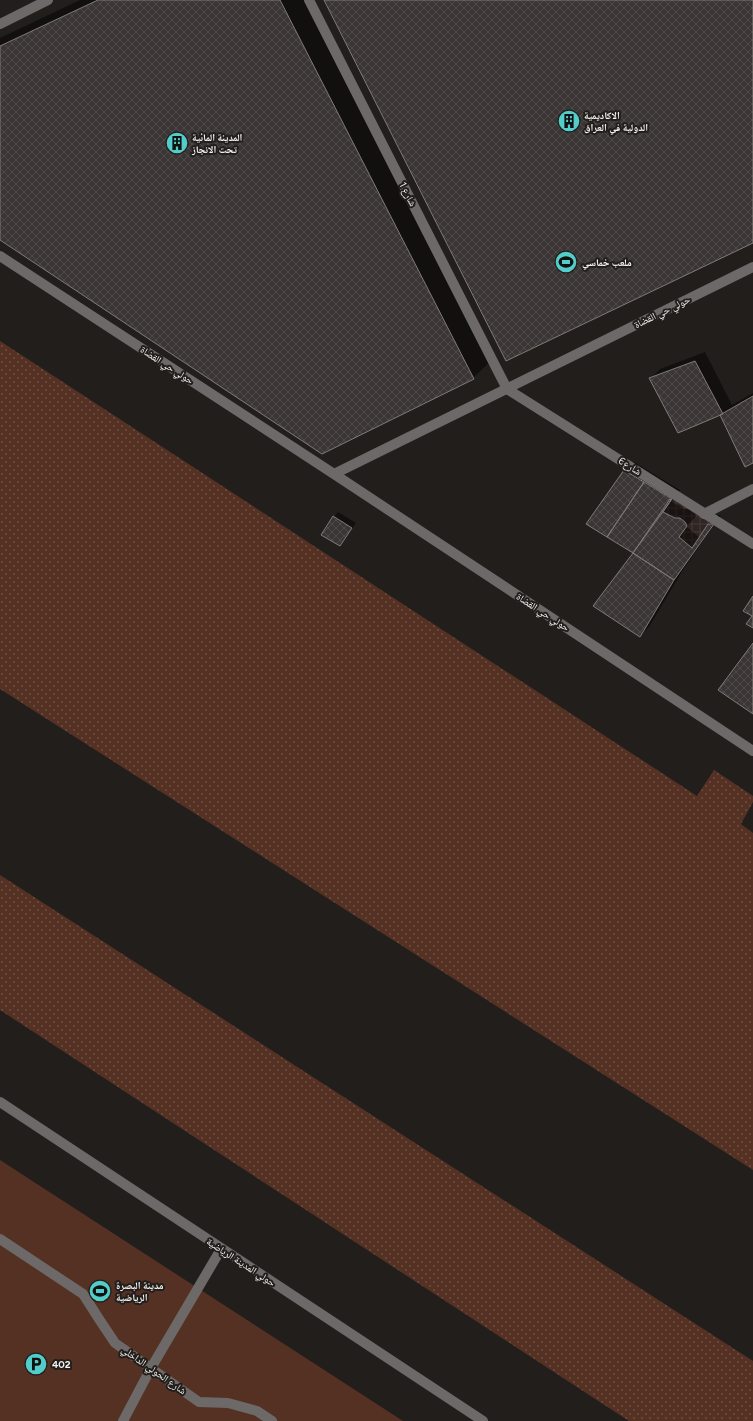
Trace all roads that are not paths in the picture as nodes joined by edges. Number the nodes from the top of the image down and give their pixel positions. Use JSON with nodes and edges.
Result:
{"nodes":[{"id":1,"x":48,"y":0,"type":"edge"},
{"id":2,"x":309,"y":0,"type":"edge"},
{"id":3,"x":0,"y":24,"type":"edge"},
{"id":4,"x":0,"y":256,"type":"edge"},
{"id":5,"x":753,"y":267,"type":"edge"},
{"id":6,"x":507,"y":389,"type":"junction"},
{"id":7,"x":334,"y":474,"type":"junction"},
{"id":8,"x":753,"y":489,"type":"edge"},
{"id":9,"x":704,"y":514,"type":"junction"},
{"id":10,"x":753,"y":544,"type":"edge"},
{"id":11,"x":753,"y":751,"type":"edge"},
{"id":12,"x":0,"y":1102,"type":"edge"},
{"id":13,"x":0,"y":1239,"type":"edge"},
{"id":14,"x":221,"y":1249,"type":"junction"},
{"id":15,"x":151,"y":1368,"type":"junction"},
{"id":16,"x":123,"y":1421,"type":"edge"},
{"id":17,"x":272,"y":1421,"type":"edge"},
{"id":18,"x":482,"y":1421,"type":"edge"}],
"edges":[{"from":1,"to":3,"type":"street"},
{"from":2,"to":6,"type":"street","name":"شارع 1"},
{"from":4,"to":7,"type":"street","name":"حولي حي القضاة"},
{"from":5,"to":6,"type":"street","name":"حولي حي القضاة"},
{"from":6,"to":7,"type":"street","name":"حولي حي القضاة"},
{"from":6,"to":9,"type":"street","name":"شارع6"},
{"from":7,"to":11,"type":"street","name":"حولي حي القضاة"},
{"from":8,"to":9,"type":"street"},
{"from":9,"to":10,"type":"street","name":"شارع6"},
{"from":12,"to":14,"type":"street","name":"حولي المدينة الرياضية"},
{"from":13,"to":15,"type":"street","name":"شارع الحولي الداخلي"},
{"from":14,"to":15,"type":"street"},
{"from":14,"to":18,"type":"street","name":"حولي المدينة الرياضية"},
{"from":15,"to":16,"type":"street"},
{"from":15,"to":17,"type":"street","name":"شارع الحولي الداخلي"}]}
